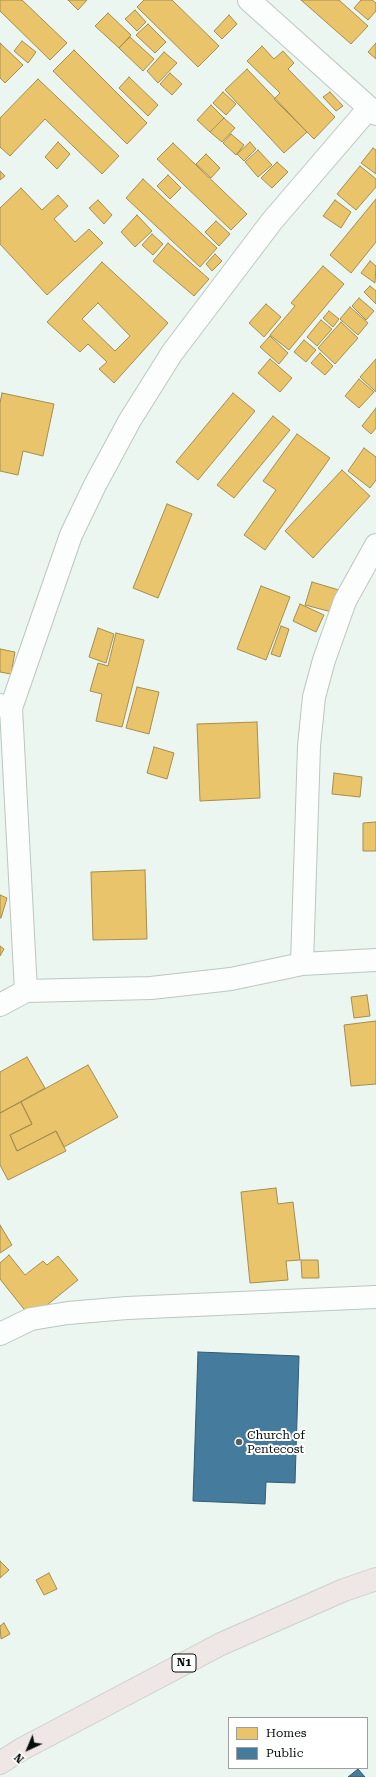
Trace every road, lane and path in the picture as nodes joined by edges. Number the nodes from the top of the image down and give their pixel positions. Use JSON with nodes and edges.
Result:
{"nodes":[{"id":1,"x":249,"y":0,"type":"edge"},
{"id":2,"x":372,"y":111,"type":"edge"},
{"id":3,"x":376,"y":545,"type":"edge"},
{"id":4,"x":5,"y":707,"type":"edge"},
{"id":5,"x":376,"y":960,"type":"edge"},
{"id":6,"x":302,"y":964,"type":"junction"},
{"id":7,"x":26,"y":991,"type":"junction"},
{"id":8,"x":0,"y":1005,"type":"edge"},
{"id":9,"x":376,"y":1297,"type":"edge"},
{"id":10,"x":0,"y":1334,"type":"edge"},
{"id":11,"x":376,"y":1579,"type":"edge"},
{"id":12,"x":0,"y":1763,"type":"edge"}],
"edges":[{"from":1,"to":2,"type":"street"},
{"from":2,"to":4,"type":"street"},
{"from":3,"to":6,"type":"street"},
{"from":4,"to":7,"type":"street"},
{"from":5,"to":6,"type":"street"},
{"from":6,"to":7,"type":"street"},
{"from":7,"to":8,"type":"street"},
{"from":9,"to":10,"type":"street"},
{"from":11,"to":12,"type":"highway","number":"N1"}]}
